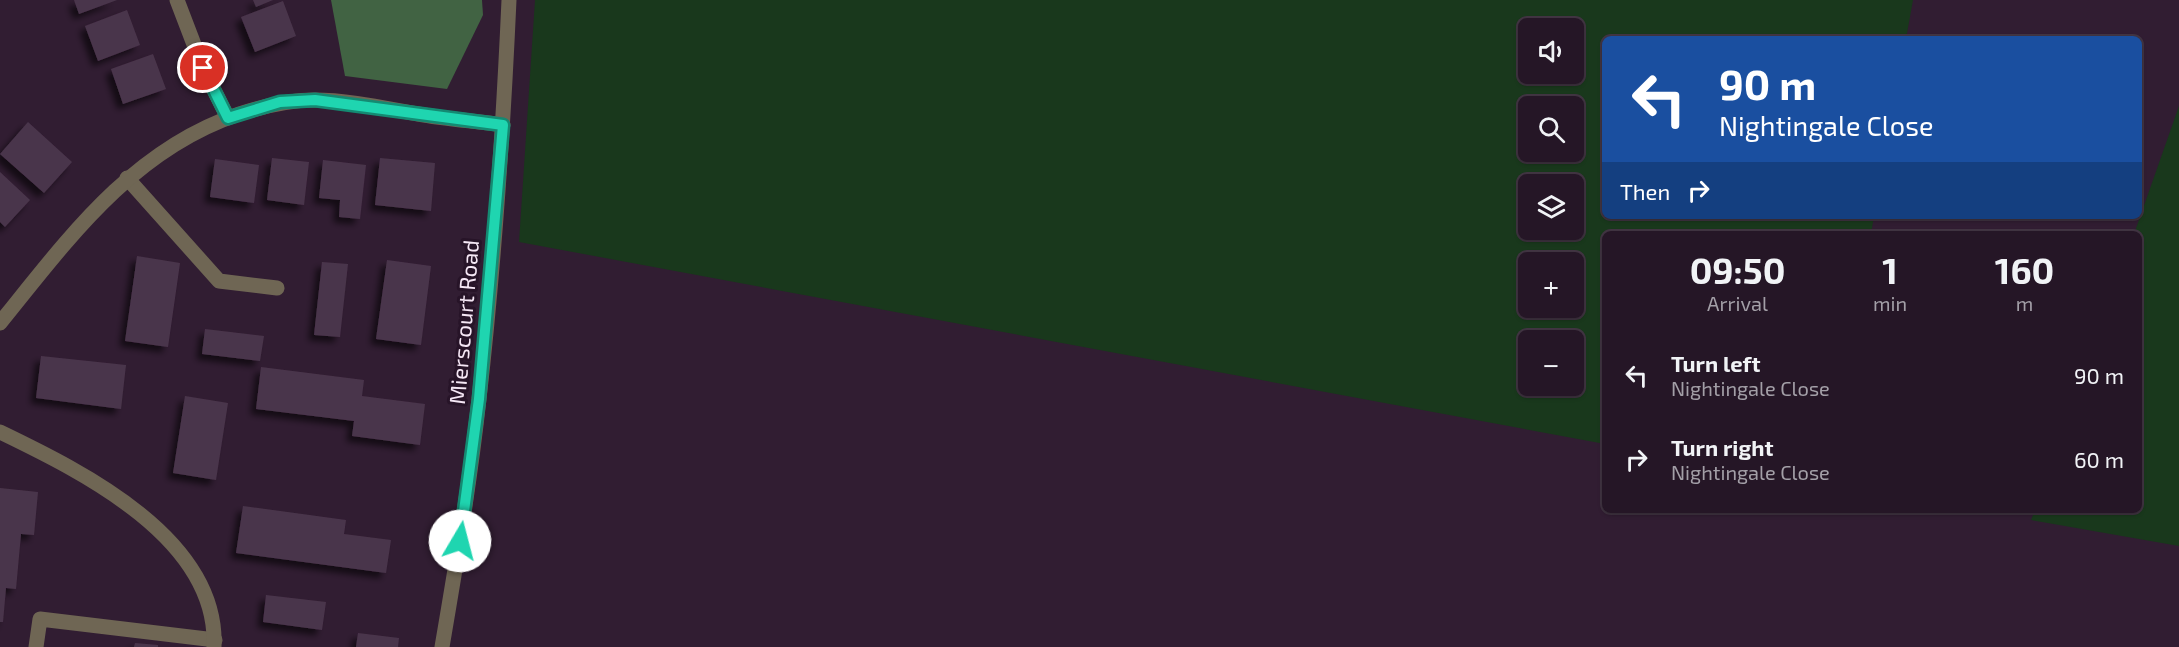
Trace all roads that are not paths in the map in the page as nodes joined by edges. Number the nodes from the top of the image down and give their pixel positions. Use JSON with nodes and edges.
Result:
{"nodes":[{"id":1,"x":177,"y":0,"type":"edge"},
{"id":2,"x":509,"y":0,"type":"edge"},
{"id":3,"x":228,"y":118,"type":"junction"},
{"id":4,"x":503,"y":125,"type":"junction"},
{"id":5,"x":127,"y":178,"type":"junction"},
{"id":6,"x":277,"y":288,"type":"dead end"},
{"id":7,"x":0,"y":323,"type":"edge"},
{"id":8,"x":0,"y":432,"type":"edge"},
{"id":9,"x":214,"y":644,"type":"edge"},
{"id":10,"x":36,"y":647,"type":"edge"},
{"id":11,"x":442,"y":647,"type":"edge"}],
"edges":[{"from":1,"to":3,"type":"street"},
{"from":2,"to":4,"type":"street","name":"Mierscourt Road"},
{"from":3,"to":4,"type":"street"},
{"from":3,"to":5,"type":"street"},
{"from":4,"to":11,"type":"street","name":"Mierscourt Road"},
{"from":5,"to":6,"type":"street"},
{"from":5,"to":7,"type":"street"},
{"from":8,"to":9,"type":"street"},
{"from":9,"to":10,"type":"street"}]}
